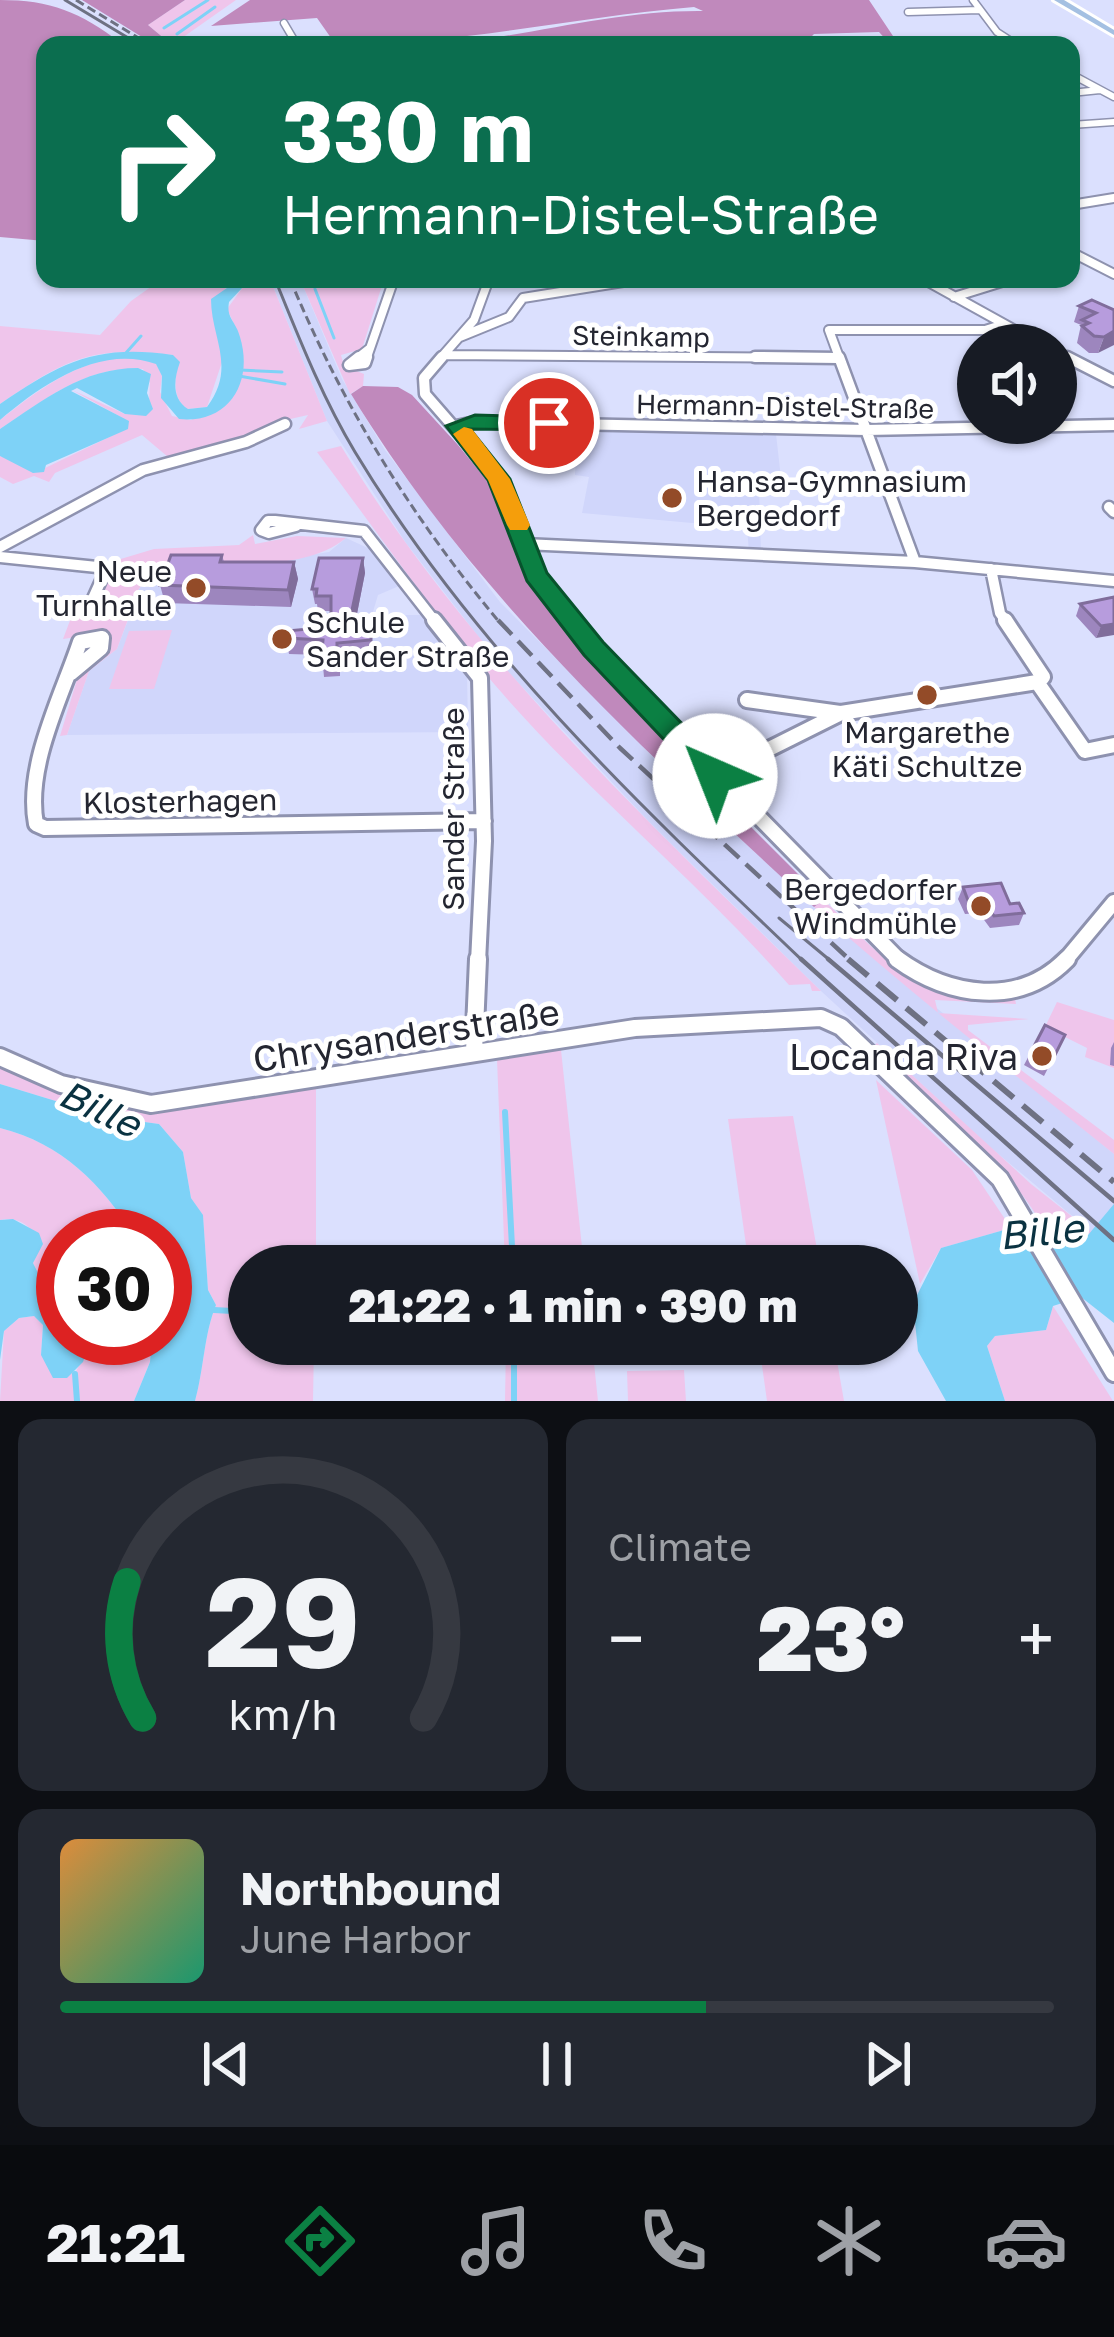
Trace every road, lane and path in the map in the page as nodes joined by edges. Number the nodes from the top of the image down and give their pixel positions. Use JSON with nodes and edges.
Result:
{"nodes":[{"id":1,"x":974,"y":0,"type":"edge"},
{"id":2,"x":1058,"y":0,"type":"edge"},
{"id":3,"x":980,"y":10,"type":"junction"},
{"id":4,"x":908,"y":12,"type":"dead end"},
{"id":5,"x":284,"y":23,"type":"dead end"},
{"id":6,"x":1114,"y":33,"type":"edge"},
{"id":7,"x":292,"y":36,"type":"edge"},
{"id":8,"x":1003,"y":36,"type":"edge"},
{"id":9,"x":1080,"y":79,"type":"edge"},
{"id":10,"x":1101,"y":90,"type":"junction"},
{"id":11,"x":1080,"y":92,"type":"edge"},
{"id":12,"x":1114,"y":97,"type":"edge"},
{"id":13,"x":1114,"y":122,"type":"edge"},
{"id":14,"x":1080,"y":124,"type":"edge"},
{"id":15,"x":1114,"y":198,"type":"edge"},
{"id":16,"x":1080,"y":204,"type":"edge"},
{"id":17,"x":1080,"y":257,"type":"edge"},
{"id":18,"x":1114,"y":274,"type":"edge"},
{"id":19,"x":391,"y":288,"type":"edge"},
{"id":20,"x":488,"y":288,"type":"edge"},
{"id":21,"x":586,"y":288,"type":"edge"},
{"id":22,"x":938,"y":288,"type":"edge"},
{"id":23,"x":983,"y":288,"type":"edge"},
{"id":24,"x":954,"y":297,"type":"junction"},
{"id":25,"x":998,"y":324,"type":"edge"},
{"id":26,"x":957,"y":330,"type":"edge"},
{"id":27,"x":460,"y":337,"type":"junction"},
{"id":28,"x":444,"y":355,"type":"junction"},
{"id":29,"x":838,"y":358,"type":"junction"},
{"id":30,"x":1077,"y":362,"type":"edge"},
{"id":31,"x":357,"y":367,"type":"dead end"},
{"id":32,"x":1114,"y":381,"type":"edge"},
{"id":33,"x":1114,"y":425,"type":"edge"},
{"id":34,"x":456,"y":426,"type":"junction"},
{"id":35,"x":866,"y":430,"type":"junction"},
{"id":36,"x":263,"y":436,"type":"dead end"},
{"id":37,"x":296,"y":526,"type":"dead end"},
{"id":38,"x":524,"y":544,"type":"junction"},
{"id":39,"x":0,"y":548,"type":"edge"},
{"id":40,"x":0,"y":557,"type":"edge"},
{"id":41,"x":915,"y":562,"type":"junction"},
{"id":42,"x":992,"y":569,"type":"junction"},
{"id":43,"x":1114,"y":581,"type":"edge"},
{"id":44,"x":89,"y":607,"type":"dead end"},
{"id":45,"x":71,"y":673,"type":"dead end"},
{"id":46,"x":1037,"y":682,"type":"junction"},
{"id":47,"x":747,"y":700,"type":"dead end"},
{"id":48,"x":841,"y":713,"type":"junction"},
{"id":49,"x":1114,"y":745,"type":"edge"},
{"id":50,"x":715,"y":776,"type":"junction"},
{"id":51,"x":484,"y":821,"type":"junction"},
{"id":52,"x":1114,"y":902,"type":"edge"},
{"id":53,"x":474,"y":1052,"type":"junction"},
{"id":54,"x":0,"y":1057,"type":"edge"},
{"id":55,"x":1114,"y":1373,"type":"edge"}],
"edges":[{"from":1,"to":3,"type":"street"},
{"from":2,"to":6,"type":"main road"},
{"from":3,"to":4,"type":"street"},
{"from":3,"to":8,"type":"street"},
{"from":5,"to":7,"type":"street"},
{"from":9,"to":10,"type":"street"},
{"from":10,"to":11,"type":"street"},
{"from":10,"to":12,"type":"street"},
{"from":13,"to":14,"type":"street"},
{"from":15,"to":16,"type":"street"},
{"from":17,"to":18,"type":"street"},
{"from":19,"to":31,"type":"street"},
{"from":20,"to":27,"type":"street"},
{"from":21,"to":27,"type":"street"},
{"from":22,"to":24,"type":"street"},
{"from":23,"to":24,"type":"street"},
{"from":24,"to":25,"type":"street"},
{"from":26,"to":29,"type":"street"},
{"from":27,"to":28,"type":"street"},
{"from":28,"to":29,"type":"street","name":"Steinkamp"},
{"from":28,"to":34,"type":"street"},
{"from":29,"to":35,"type":"street"},
{"from":30,"to":32,"type":"street"},
{"from":33,"to":35,"type":"street","name":"Hermann-Distel-Straße"},
{"from":34,"to":35,"type":"street","name":"Hermann-Distel-Straße"},
{"from":34,"to":38,"type":"street"},
{"from":35,"to":41,"type":"street"},
{"from":36,"to":39,"type":"street"},
{"from":37,"to":51,"type":"street","name":"Sander Straße"},
{"from":38,"to":41,"type":"street"},
{"from":38,"to":50,"type":"street"},
{"from":40,"to":44,"type":"street"},
{"from":41,"to":42,"type":"street"},
{"from":42,"to":43,"type":"street"},
{"from":42,"to":46,"type":"street"},
{"from":45,"to":51,"type":"street","name":"Klosterhagen"},
{"from":46,"to":48,"type":"street"},
{"from":46,"to":49,"type":"street"},
{"from":47,"to":48,"type":"street"},
{"from":48,"to":50,"type":"street"},
{"from":50,"to":52,"type":"street"},
{"from":51,"to":53,"type":"street","name":"Sander Straße"},
{"from":53,"to":54,"type":"street","name":"Chrysanderstraße"},
{"from":53,"to":55,"type":"street","name":"Chrysanderstraße"}]}
